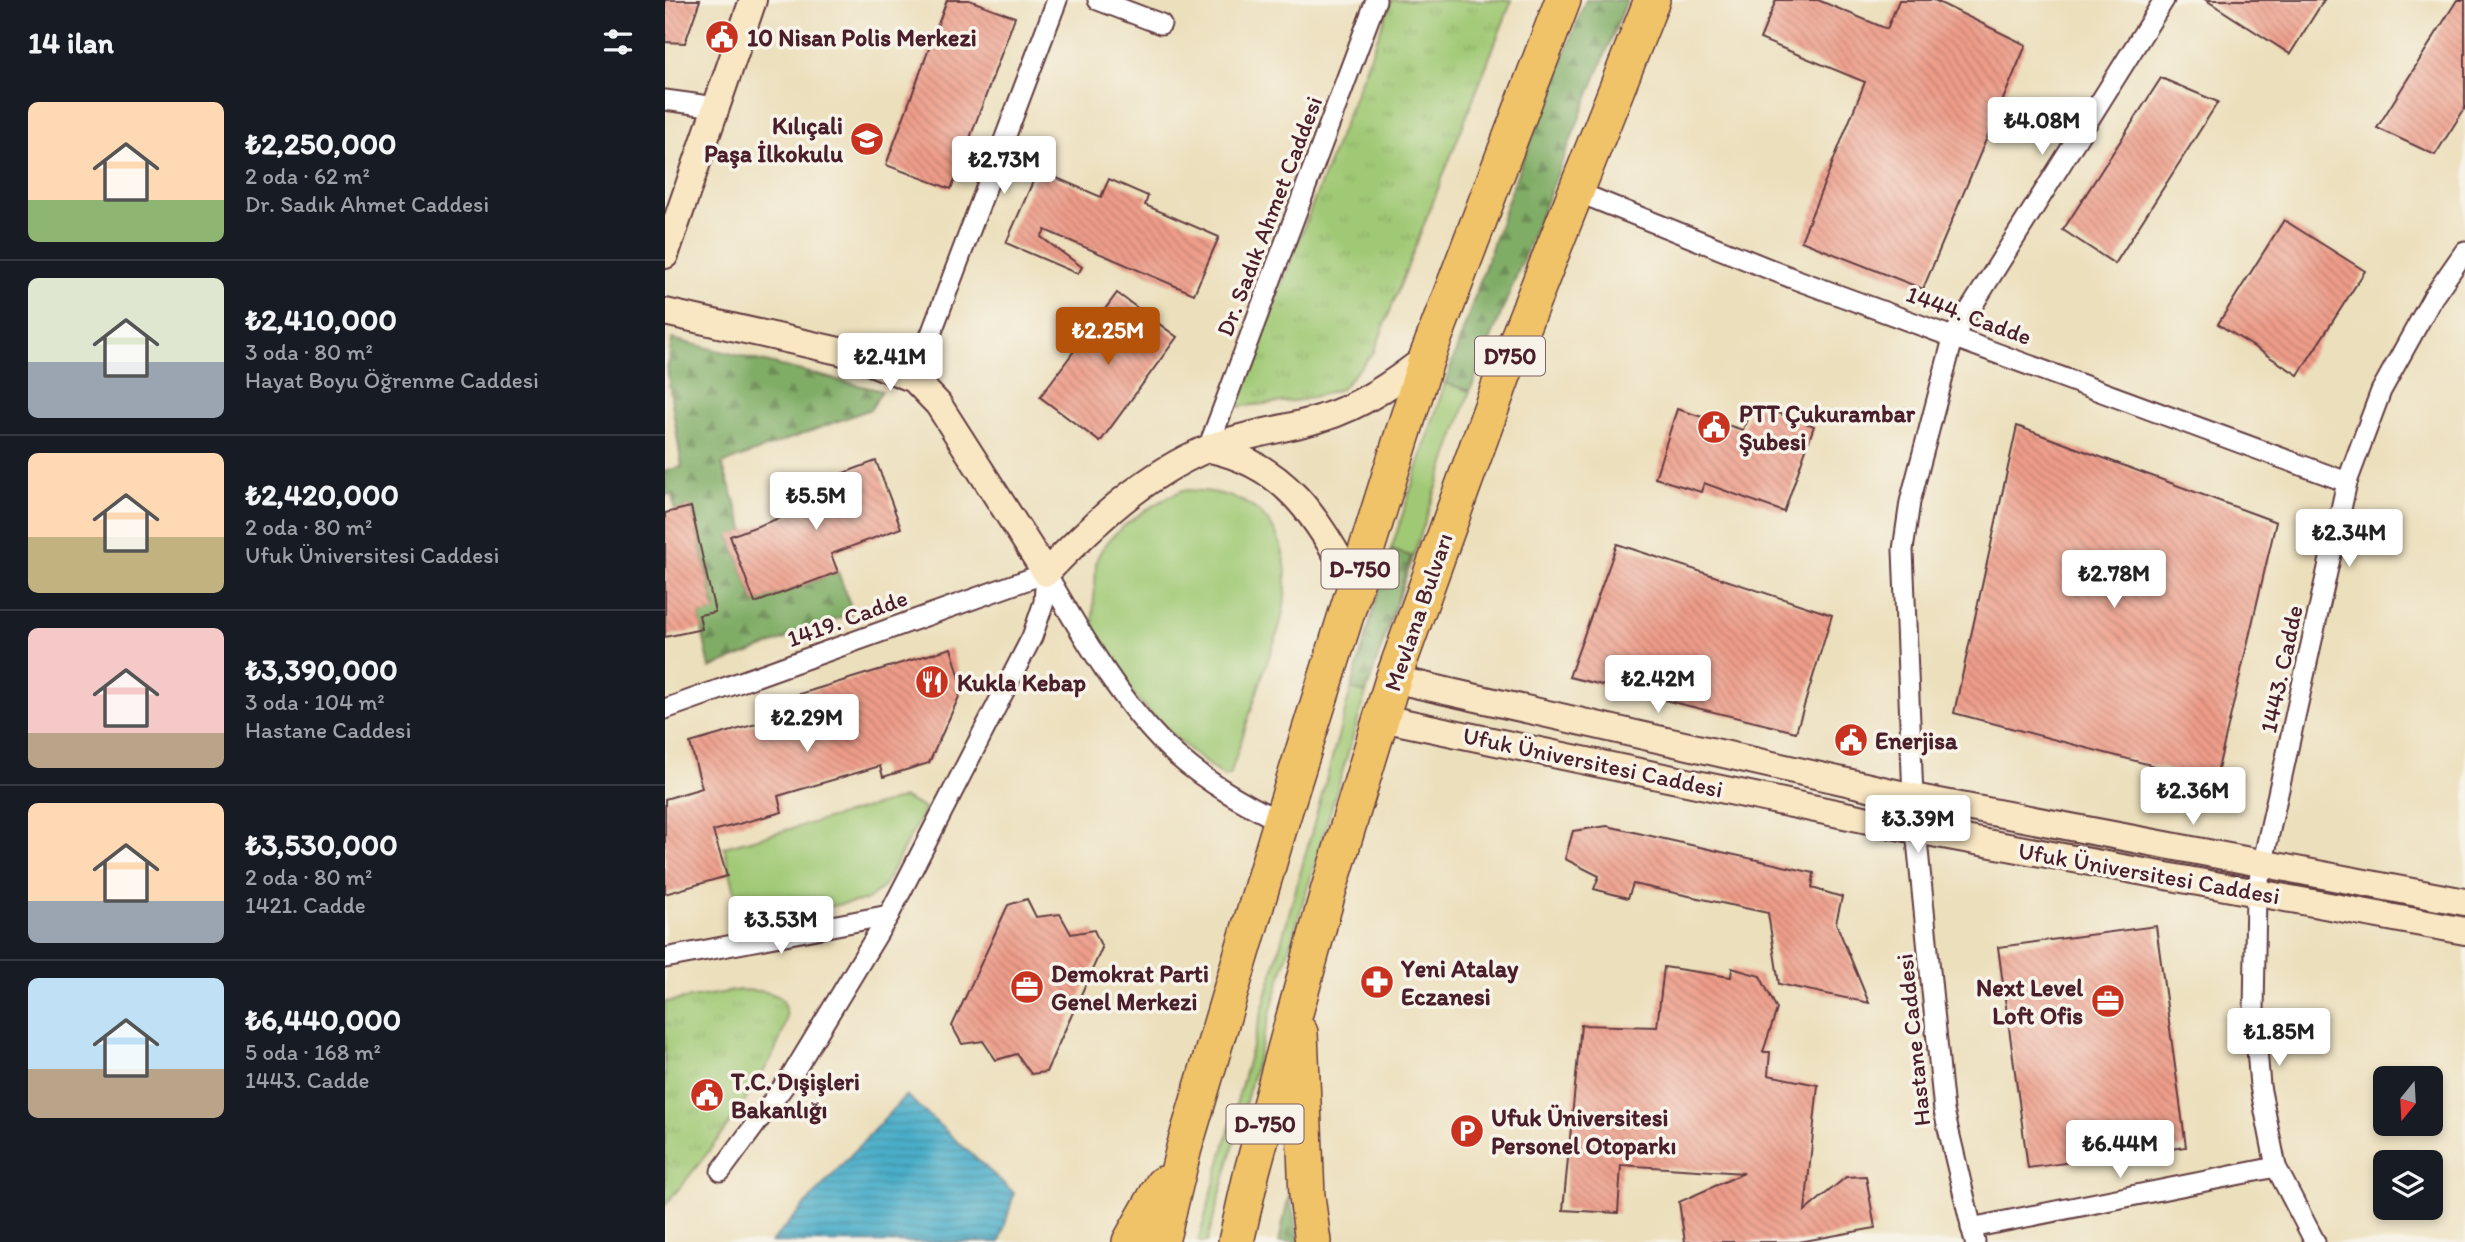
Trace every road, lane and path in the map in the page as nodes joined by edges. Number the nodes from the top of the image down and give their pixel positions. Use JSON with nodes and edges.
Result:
{"nodes":[{"id":1,"x":753,"y":0,"type":"edge"},
{"id":2,"x":1057,"y":0,"type":"edge"},
{"id":3,"x":1098,"y":0,"type":"edge"},
{"id":4,"x":1376,"y":0,"type":"edge"},
{"id":5,"x":1563,"y":0,"type":"edge"},
{"id":6,"x":1652,"y":0,"type":"edge"},
{"id":7,"x":2164,"y":0,"type":"edge"},
{"id":8,"x":1161,"y":24,"type":"dead end"},
{"id":9,"x":665,"y":100,"type":"edge"},
{"id":10,"x":716,"y":107,"type":"junction"},
{"id":11,"x":1575,"y":191,"type":"junction"},
{"id":12,"x":2465,"y":251,"type":"edge"},
{"id":13,"x":665,"y":255,"type":"edge"},
{"id":14,"x":665,"y":312,"type":"edge"},
{"id":15,"x":1954,"y":335,"type":"junction"},
{"id":16,"x":1427,"y":357,"type":"junction"},
{"id":17,"x":914,"y":379,"type":"junction"},
{"id":18,"x":1208,"y":448,"type":"junction"},
{"id":19,"x":2347,"y":482,"type":"junction"},
{"id":20,"x":1046,"y":573,"type":"junction"},
{"id":21,"x":1355,"y":586,"type":"junction"},
{"id":22,"x":1393,"y":679,"type":"junction"},
{"id":23,"x":665,"y":709,"type":"edge"},
{"id":24,"x":1382,"y":718,"type":"junction"},
{"id":25,"x":1913,"y":797,"type":"junction"},
{"id":26,"x":1281,"y":822,"type":"junction"},
{"id":27,"x":1916,"y":830,"type":"junction"},
{"id":28,"x":2263,"y":864,"type":"junction"},
{"id":29,"x":2256,"y":893,"type":"junction"},
{"id":30,"x":2465,"y":902,"type":"edge"},
{"id":31,"x":889,"y":915,"type":"junction"},
{"id":32,"x":2465,"y":931,"type":"edge"},
{"id":33,"x":665,"y":957,"type":"edge"},
{"id":34,"x":1299,"y":1007,"type":"junction"},
{"id":35,"x":1184,"y":1148,"type":"junction"},
{"id":36,"x":2276,"y":1167,"type":"junction"},
{"id":37,"x":721,"y":1171,"type":"dead end"},
{"id":38,"x":1973,"y":1235,"type":"edge"},
{"id":39,"x":1130,"y":1242,"type":"edge"},
{"id":40,"x":1161,"y":1242,"type":"edge"},
{"id":41,"x":1236,"y":1242,"type":"edge"},
{"id":42,"x":1313,"y":1242,"type":"edge"},
{"id":43,"x":2315,"y":1242,"type":"edge"}],
"edges":[{"from":1,"to":10,"type":"main road"},
{"from":2,"to":17,"type":"street"},
{"from":3,"to":8,"type":"street"},
{"from":4,"to":18,"type":"street","name":"Dr. Sadık Ahmet Caddesi"},
{"from":5,"to":16,"type":"highway","number":"D-750"},
{"from":6,"to":11,"type":"highway","name":"Mevlana Bulvarı","number":"D750"},
{"from":7,"to":15,"type":"street"},
{"from":9,"to":10,"type":"street"},
{"from":10,"to":13,"type":"main road"},
{"from":11,"to":15,"type":"street","name":"1444. Cadde"},
{"from":11,"to":22,"type":"highway","name":"Mevlana Bulvarı","number":"D750"},
{"from":12,"to":19,"type":"street","name":"1443. Cadde"},
{"from":14,"to":17,"type":"main road"},
{"from":15,"to":19,"type":"street","name":"1444. Cadde"},
{"from":15,"to":25,"type":"street"},
{"from":16,"to":18,"type":"main road"},
{"from":16,"to":21,"type":"highway","number":"D-750"},
{"from":17,"to":20,"type":"main road"},
{"from":18,"to":20,"type":"main road"},
{"from":18,"to":21,"type":"main road"},
{"from":19,"to":28,"type":"street","name":"1443. Cadde"},
{"from":20,"to":23,"type":"street","name":"1419. Cadde"},
{"from":20,"to":26,"type":"street"},
{"from":20,"to":31,"type":"street"},
{"from":21,"to":26,"type":"highway","number":"D-750"},
{"from":22,"to":24,"type":"highway","name":"Mevlana Bulvarı","number":"D750"},
{"from":22,"to":25,"type":"main road","name":"Ufuk Üniversitesi Caddesi"},
{"from":24,"to":27,"type":"main road","name":"Ufuk Üniversitesi Caddesi"},
{"from":24,"to":34,"type":"highway","name":"Mevlana Bulvarı","number":"D-750"},
{"from":25,"to":27,"type":"main road"},
{"from":25,"to":28,"type":"main road","name":"Ufuk Üniversitesi Caddesi"},
{"from":26,"to":35,"type":"highway","number":"D-750"},
{"from":27,"to":29,"type":"main road","name":"Ufuk Üniversitesi Caddesi"},
{"from":27,"to":38,"type":"street","name":"Hastane Caddesi"},
{"from":28,"to":29,"type":"street","name":"1443. Cadde"},
{"from":28,"to":30,"type":"main road","name":"Ufuk Üniversitesi Caddesi"},
{"from":29,"to":32,"type":"main road","name":"Ufuk Üniversitesi Caddesi"},
{"from":29,"to":36,"type":"street","name":"1443. Cadde"},
{"from":31,"to":33,"type":"street"},
{"from":31,"to":37,"type":"street"},
{"from":34,"to":41,"type":"highway","name":"Mevlana Bulvarı","number":"D-750"},
{"from":34,"to":42,"type":"highway"},
{"from":35,"to":39,"type":"highway"},
{"from":35,"to":40,"type":"highway","number":"D-750"},
{"from":36,"to":38,"type":"street"},
{"from":36,"to":43,"type":"street","name":"1443. Cadde"}]}
